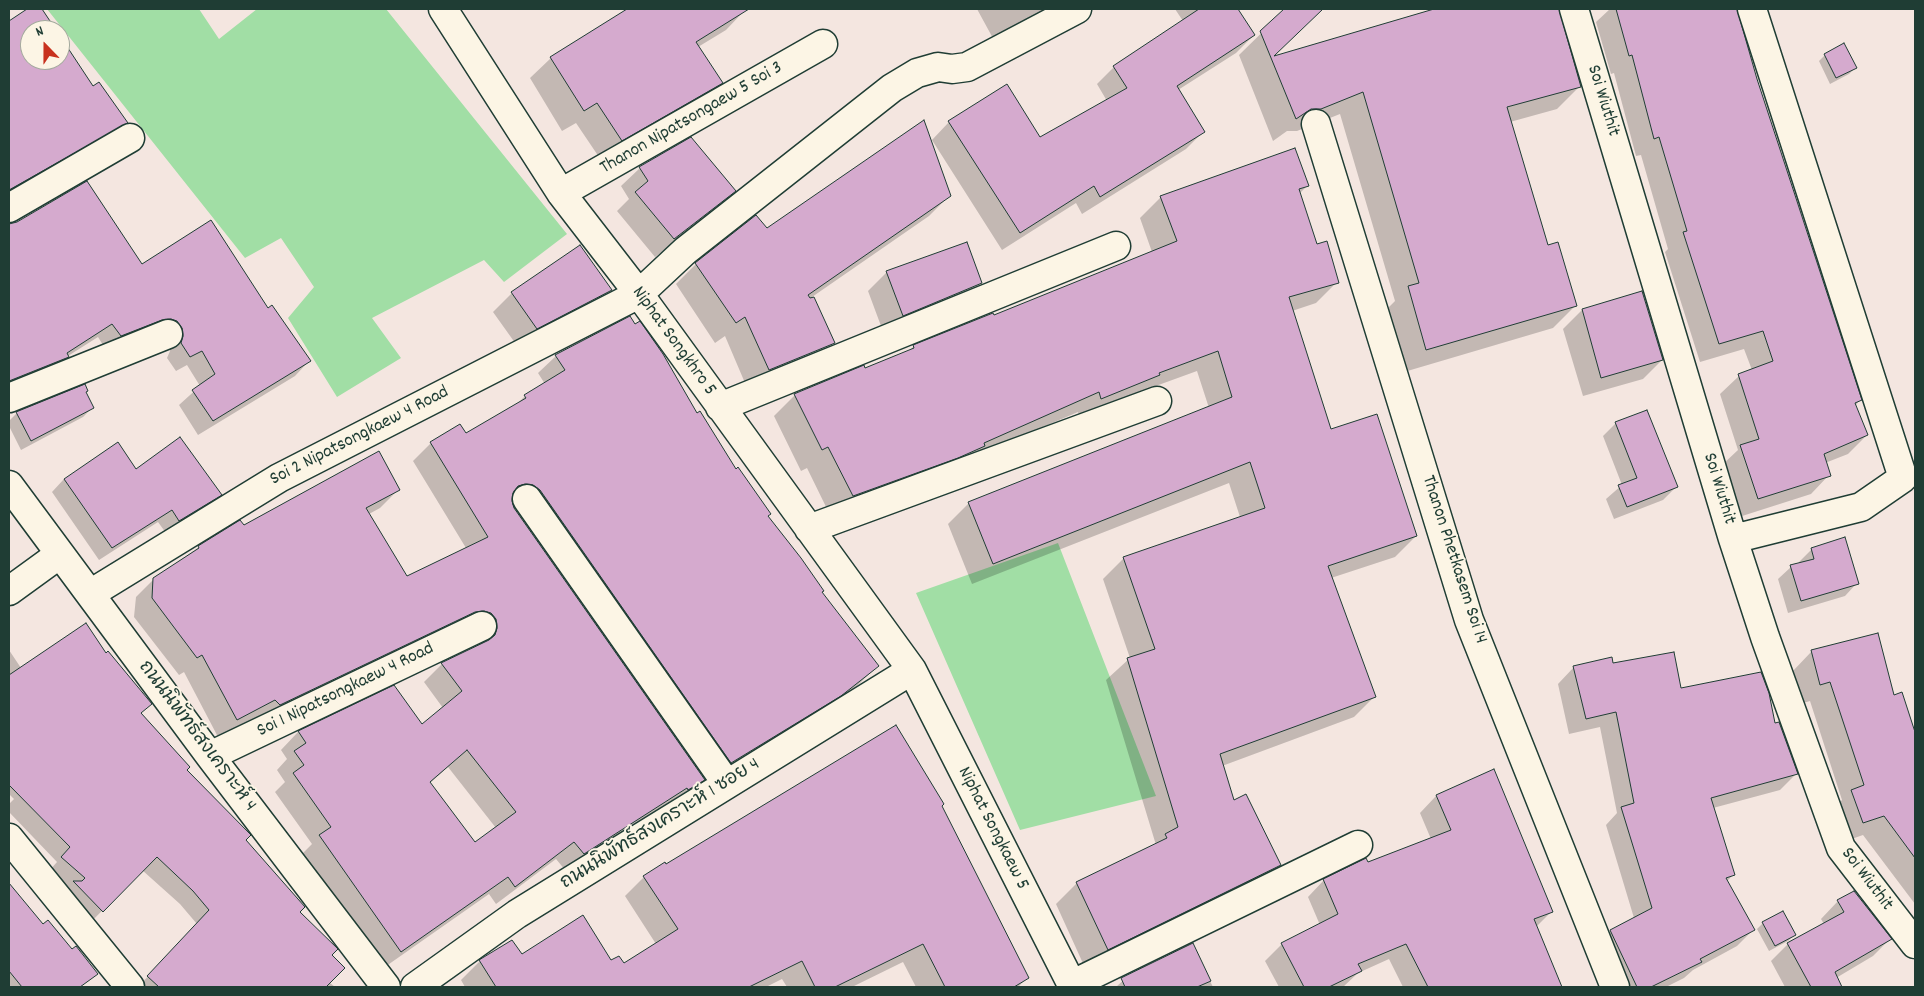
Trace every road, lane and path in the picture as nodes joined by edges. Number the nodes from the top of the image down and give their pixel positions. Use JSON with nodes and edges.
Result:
{"nodes":[{"id":1,"x":443,"y":9,"type":"edge"},
{"id":2,"x":1077,"y":9,"type":"edge"},
{"id":3,"x":1574,"y":9,"type":"edge"},
{"id":4,"x":1752,"y":9,"type":"edge"},
{"id":5,"x":824,"y":44,"type":"dead end"},
{"id":6,"x":1316,"y":124,"type":"dead end"},
{"id":7,"x":130,"y":138,"type":"dead end"},
{"id":8,"x":561,"y":193,"type":"junction"},
{"id":9,"x":9,"y":208,"type":"edge"},
{"id":10,"x":1116,"y":246,"type":"dead end"},
{"id":11,"x":639,"y":294,"type":"junction"},
{"id":12,"x":168,"y":334,"type":"dead end"},
{"id":13,"x":9,"y":398,"type":"edge"},
{"id":14,"x":1157,"y":401,"type":"dead end"},
{"id":15,"x":720,"y":407,"type":"junction"},
{"id":16,"x":9,"y":485,"type":"edge"},
{"id":17,"x":527,"y":499,"type":"dead end"},
{"id":18,"x":809,"y":529,"type":"junction"},
{"id":19,"x":1733,"y":538,"type":"junction"},
{"id":20,"x":60,"y":554,"type":"junction"},
{"id":21,"x":9,"y":591,"type":"edge"},
{"id":22,"x":90,"y":594,"type":"junction"},
{"id":23,"x":482,"y":626,"type":"dead end"},
{"id":24,"x":912,"y":670,"type":"junction"},
{"id":25,"x":210,"y":756,"type":"junction"},
{"id":26,"x":727,"y":784,"type":"junction"},
{"id":27,"x":10,"y":841,"type":"edge"},
{"id":28,"x":1358,"y":845,"type":"dead end"},
{"id":29,"x":1915,"y":944,"type":"edge"},
{"id":30,"x":118,"y":983,"type":"edge"},
{"id":31,"x":1072,"y":986,"type":"edge"},
{"id":32,"x":386,"y":987,"type":"edge"},
{"id":33,"x":415,"y":987,"type":"edge"},
{"id":34,"x":1615,"y":987,"type":"edge"}],
"edges":[{"from":1,"to":8,"type":"street","name":"Niphat Songkhro 5"},
{"from":2,"to":11,"type":"street","name":"Soi 2 Nipatsongkaew 4 Road"},
{"from":3,"to":19,"type":"street","name":"Soi Wiuthit"},
{"from":4,"to":19,"type":"street"},
{"from":5,"to":8,"type":"street","name":"Thanon Nipatsongaew 5 Soi 3"},
{"from":6,"to":34,"type":"street","name":"Thanon Phetkasem Soi 14"},
{"from":7,"to":9,"type":"street"},
{"from":8,"to":11,"type":"street","name":"Niphat Songkhro 5"},
{"from":10,"to":15,"type":"street"},
{"from":11,"to":15,"type":"street","name":"Niphat Songkhro 5"},
{"from":11,"to":22,"type":"street","name":"Soi 2 Nipatsongkaew 4 Road"},
{"from":12,"to":13,"type":"street"},
{"from":14,"to":18,"type":"street"},
{"from":15,"to":18,"type":"street","name":"Niphat Songkhro 5"},
{"from":16,"to":20,"type":"street","name":"ถนนนิพัทธ์สงเคราะห์ 4"},
{"from":17,"to":26,"type":"street"},
{"from":18,"to":24,"type":"street","name":"Niphat Songkhro 5"},
{"from":19,"to":29,"type":"street","name":"Soi Wiuthit"},
{"from":20,"to":21,"type":"street"},
{"from":20,"to":22,"type":"street","name":"ถนนนิพัทธ์สงเคราะห์ 4"},
{"from":22,"to":25,"type":"street","name":"ถนนนิพัทธ์สงเคราะห์ 4"},
{"from":23,"to":25,"type":"street","name":"Soi 1 Nipatsongkaew 4 Road"},
{"from":24,"to":26,"type":"street","name":"ถนนนิพัทธ์สงเคราะห์ 1 ซอย 4"},
{"from":24,"to":31,"type":"street","name":"Niphat Songkaew 5"},
{"from":25,"to":32,"type":"street","name":"ถนนนิพัทธ์สงเคราะห์ 4"},
{"from":26,"to":33,"type":"street","name":"ถนนนิพัทธ์สงเคราะห์ 1 ซอย 4"},
{"from":27,"to":30,"type":"street"},
{"from":28,"to":31,"type":"street"}]}
